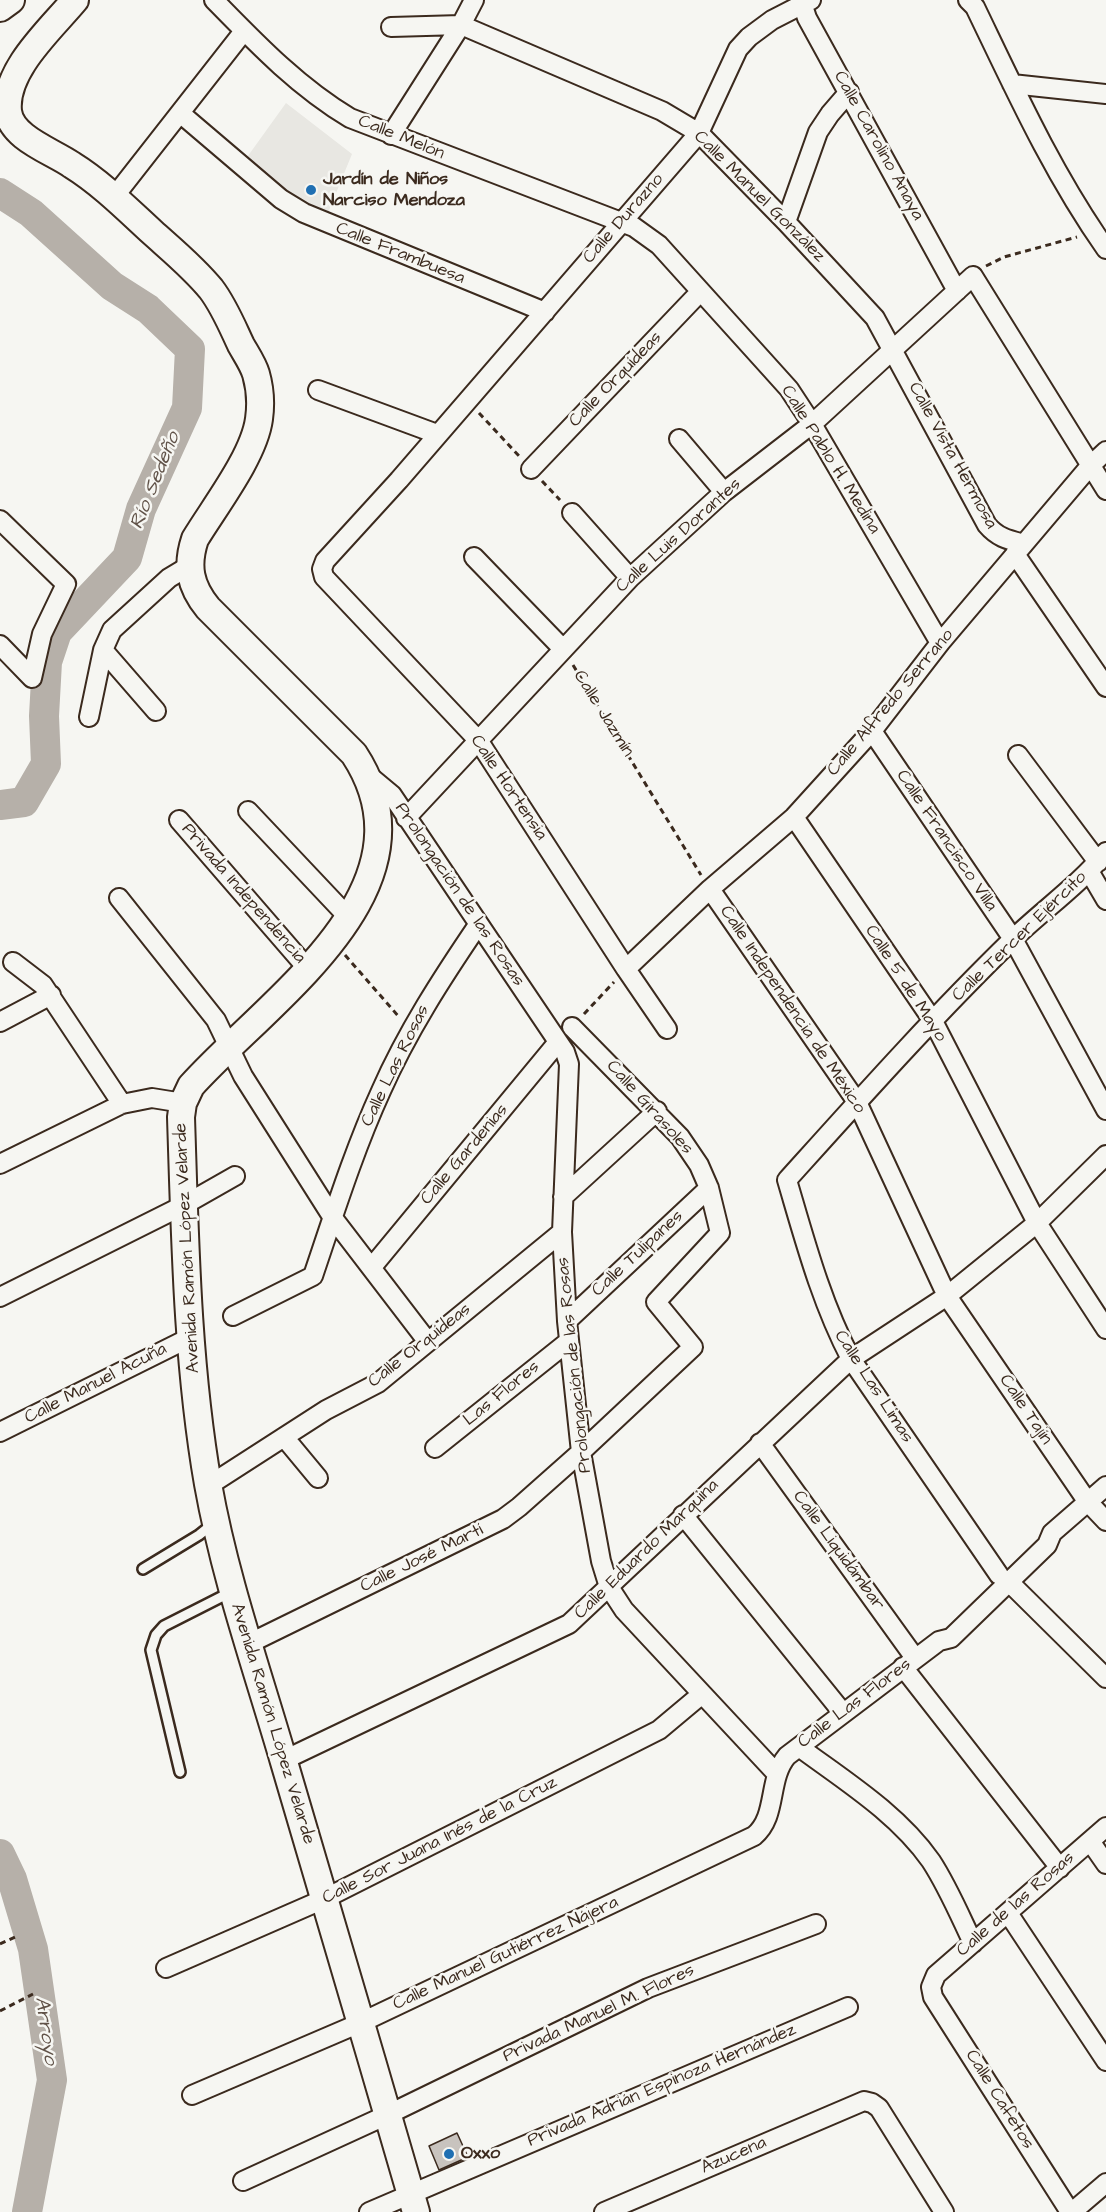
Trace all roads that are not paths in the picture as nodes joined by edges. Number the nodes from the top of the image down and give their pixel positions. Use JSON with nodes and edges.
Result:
{"nodes":[{"id":1,"x":11,"y":0,"type":"edge"},
{"id":2,"x":75,"y":0,"type":"edge"},
{"id":3,"x":214,"y":0,"type":"edge"},
{"id":4,"x":474,"y":0,"type":"edge"},
{"id":5,"x":968,"y":0,"type":"edge"},
{"id":6,"x":804,"y":1,"type":"edge"},
{"id":7,"x":0,"y":8,"type":"edge"},
{"id":8,"x":461,"y":25,"type":"junction"},
{"id":9,"x":391,"y":27,"type":"dead end"},
{"id":10,"x":244,"y":31,"type":"junction"},
{"id":11,"x":1012,"y":84,"type":"junction"},
{"id":12,"x":849,"y":92,"type":"junction"},
{"id":13,"x":1106,"y":93,"type":"edge"},
{"id":14,"x":180,"y":113,"type":"junction"},
{"id":15,"x":699,"y":133,"type":"junction"},
{"id":16,"x":391,"y":135,"type":"junction"},
{"id":17,"x":114,"y":197,"type":"junction"},
{"id":18,"x":621,"y":222,"type":"junction"},
{"id":19,"x":786,"y":222,"type":"junction"},
{"id":20,"x":1106,"y":249,"type":"edge"},
{"id":21,"x":957,"y":291,"type":"junction"},
{"id":22,"x":700,"y":292,"type":"junction"},
{"id":23,"x":545,"y":312,"type":"junction"},
{"id":24,"x":893,"y":350,"type":"junction"},
{"id":25,"x":318,"y":390,"type":"dead end"},
{"id":26,"x":812,"y":424,"type":"junction"},
{"id":27,"x":437,"y":434,"type":"junction"},
{"id":28,"x":679,"y":439,"type":"dead end"},
{"id":29,"x":1106,"y":451,"type":"edge"},
{"id":30,"x":1089,"y":466,"type":"junction"},
{"id":31,"x":531,"y":469,"type":"dead end"},
{"id":32,"x":1106,"y":490,"type":"edge"},
{"id":33,"x":724,"y":492,"type":"junction"},
{"id":34,"x":572,"y":513,"type":"dead end"},
{"id":35,"x":0,"y":520,"type":"edge"},
{"id":36,"x":1020,"y":549,"type":"junction"},
{"id":37,"x":474,"y":557,"type":"dead end"},
{"id":38,"x":189,"y":566,"type":"junction"},
{"id":39,"x":322,"y":569,"type":"joint"},
{"id":40,"x":630,"y":578,"type":"junction"},
{"id":41,"x":940,"y":643,"type":"junction"},
{"id":42,"x":0,"y":645,"type":"edge"},
{"id":43,"x":562,"y":649,"type":"junction"},
{"id":44,"x":103,"y":650,"type":"junction"},
{"id":45,"x":1106,"y":687,"type":"edge"},
{"id":46,"x":156,"y":711,"type":"dead end"},
{"id":47,"x":89,"y":717,"type":"dead end"},
{"id":48,"x":872,"y":731,"type":"junction"},
{"id":49,"x":478,"y":740,"type":"junction"},
{"id":50,"x":1018,"y":754,"type":"dead end"},
{"id":51,"x":368,"y":775,"type":"junction"},
{"id":52,"x":248,"y":811,"type":"dead end"},
{"id":53,"x":794,"y":817,"type":"junction"},
{"id":54,"x":406,"y":818,"type":"junction"},
{"id":55,"x":179,"y":820,"type":"dead end"},
{"id":56,"x":1098,"y":862,"type":"edge"},
{"id":57,"x":710,"y":889,"type":"junction"},
{"id":58,"x":119,"y":898,"type":"dead end"},
{"id":59,"x":1106,"y":900,"type":"edge"},
{"id":60,"x":350,"y":919,"type":"junction"},
{"id":61,"x":478,"y":925,"type":"junction"},
{"id":62,"x":1013,"y":939,"type":"junction"},
{"id":63,"x":13,"y":962,"type":"dead end"},
{"id":64,"x":308,"y":969,"type":"junction"},
{"id":65,"x":626,"y":969,"type":"junction"},
{"id":66,"x":51,"y":995,"type":"junction"},
{"id":67,"x":933,"y":1021,"type":"junction"},
{"id":68,"x":0,"y":1023,"type":"edge"},
{"id":69,"x":572,"y":1027,"type":"road end"},
{"id":70,"x":667,"y":1029,"type":"dead end"},
{"id":71,"x":558,"y":1042,"type":"junction"},
{"id":72,"x":230,"y":1048,"type":"junction"},
{"id":73,"x":857,"y":1102,"type":"junction"},
{"id":74,"x":183,"y":1103,"type":"junction"},
{"id":75,"x":122,"y":1104,"type":"junction"},
{"id":76,"x":1106,"y":1110,"type":"edge"},
{"id":77,"x":657,"y":1111,"type":"junction"},
{"id":78,"x":1106,"y":1155,"type":"edge"},
{"id":79,"x":0,"y":1164,"type":"edge"},
{"id":80,"x":235,"y":1176,"type":"dead end"},
{"id":81,"x":787,"y":1180,"type":"joint"},
{"id":82,"x":710,"y":1188,"type":"junction"},
{"id":83,"x":563,"y":1197,"type":"junction"},
{"id":84,"x":184,"y":1205,"type":"junction"},
{"id":85,"x":333,"y":1218,"type":"junction"},
{"id":86,"x":1037,"y":1223,"type":"junction"},
{"id":87,"x":562,"y":1232,"type":"junction"},
{"id":88,"x":720,"y":1233,"type":"joint"},
{"id":89,"x":372,"y":1267,"type":"junction"},
{"id":90,"x":947,"y":1296,"type":"junction"},
{"id":91,"x":0,"y":1297,"type":"edge"},
{"id":92,"x":233,"y":1316,"type":"dead end"},
{"id":93,"x":567,"y":1321,"type":"junction"},
{"id":94,"x":1106,"y":1329,"type":"edge"},
{"id":95,"x":191,"y":1337,"type":"junction"},
{"id":96,"x":569,"y":1341,"type":"junction"},
{"id":97,"x":429,"y":1342,"type":"junction"},
{"id":98,"x":851,"y":1359,"type":"junction"},
{"id":99,"x":0,"y":1432,"type":"edge"},
{"id":100,"x":284,"y":1437,"type":"junction"},
{"id":101,"x":760,"y":1443,"type":"junction"},
{"id":102,"x":435,"y":1448,"type":"dead end"},
{"id":103,"x":581,"y":1452,"type":"junction"},
{"id":104,"x":318,"y":1478,"type":"dead end"},
{"id":105,"x":208,"y":1486,"type":"junction"},
{"id":106,"x":1106,"y":1486,"type":"edge"},
{"id":107,"x":1087,"y":1501,"type":"junction"},
{"id":108,"x":683,"y":1515,"type":"junction"},
{"id":109,"x":1106,"y":1521,"type":"edge"},
{"id":110,"x":215,"y":1522,"type":"junction"},
{"id":111,"x":143,"y":1569,"type":"dead end"},
{"id":112,"x":1004,"y":1579,"type":"junction"},
{"id":113,"x":609,"y":1587,"type":"junction"},
{"id":114,"x":233,"y":1591,"type":"junction"},
{"id":115,"x":248,"y":1644,"type":"junction"},
{"id":116,"x":909,"y":1663,"type":"junction"},
{"id":117,"x":1106,"y":1678,"type":"edge"},
{"id":118,"x":702,"y":1694,"type":"junction"},
{"id":119,"x":843,"y":1713,"type":"junction"},
{"id":120,"x":799,"y":1747,"type":"junction"},
{"id":121,"x":284,"y":1760,"type":"junction"},
{"id":122,"x":180,"y":1772,"type":"dead end"},
{"id":123,"x":777,"y":1774,"type":"junction"},
{"id":124,"x":1106,"y":1827,"type":"edge"},
{"id":125,"x":1090,"y":1841,"type":"junction"},
{"id":126,"x":1106,"y":1864,"type":"edge"},
{"id":127,"x":1060,"y":1868,"type":"junction"},
{"id":128,"x":324,"y":1899,"type":"junction"},
{"id":129,"x":1008,"y":1913,"type":"junction"},
{"id":130,"x":816,"y":1924,"type":"dead end"},
{"id":131,"x":973,"y":1943,"type":"junction"},
{"id":132,"x":166,"y":1968,"type":"dead end"},
{"id":133,"x":931,"y":1987,"type":"joint"},
{"id":134,"x":848,"y":2007,"type":"dead end"},
{"id":135,"x":360,"y":2023,"type":"junction"},
{"id":136,"x":1106,"y":2061,"type":"edge"},
{"id":137,"x":192,"y":2095,"type":"dead end"},
{"id":138,"x":387,"y":2115,"type":"junction"},
{"id":139,"x":243,"y":2181,"type":"dead end"},
{"id":140,"x":1106,"y":2183,"type":"edge"},
{"id":141,"x":413,"y":2203,"type":"edge"},
{"id":142,"x":369,"y":2212,"type":"edge"},
{"id":143,"x":604,"y":2212,"type":"edge"},
{"id":144,"x":944,"y":2212,"type":"edge"},
{"id":145,"x":1071,"y":2212,"type":"edge"}],
"edges":[{"from":1,"to":7,"type":"main road"},
{"from":2,"to":17,"type":"main road"},
{"from":3,"to":10,"type":"street","name":"Calle Melón"},
{"from":4,"to":8,"type":"street"},
{"from":5,"to":11,"type":"street"},
{"from":6,"to":12,"type":"street","name":"Calle Carolino Anaya"},
{"from":6,"to":15,"type":"street","name":"Calle Durazno"},
{"from":8,"to":9,"type":"street"},
{"from":8,"to":15,"type":"street","name":"Calle Manuel González"},
{"from":8,"to":16,"type":"street"},
{"from":10,"to":14,"type":"street"},
{"from":10,"to":16,"type":"street","name":"Calle Melón"},
{"from":11,"to":13,"type":"street"},
{"from":11,"to":20,"type":"street"},
{"from":12,"to":19,"type":"street"},
{"from":12,"to":21,"type":"street","name":"Calle Carolino Anaya"},
{"from":14,"to":17,"type":"street"},
{"from":14,"to":23,"type":"street","name":"Calle Frambuesa"},
{"from":15,"to":18,"type":"street","name":"Calle Durazno"},
{"from":15,"to":19,"type":"street","name":"Calle Manuel González"},
{"from":16,"to":18,"type":"street","name":"Calle Melón"},
{"from":17,"to":38,"type":"main road"},
{"from":18,"to":22,"type":"street","name":"Calle Pablo H. Medina"},
{"from":18,"to":23,"type":"street","name":"Calle Durazno"},
{"from":19,"to":24,"type":"street","name":"Calle Manuel González"},
{"from":21,"to":24,"type":"street","name":"Calle Luis Dorantes"},
{"from":21,"to":30,"type":"street","name":"Calle Luis Dorantes"},
{"from":22,"to":26,"type":"street","name":"Calle Pablo H. Medina"},
{"from":22,"to":31,"type":"street","name":"Calle Orquídeas"},
{"from":23,"to":27,"type":"street","name":"Calle Durazno"},
{"from":24,"to":26,"type":"street","name":"Calle Luis Dorantes"},
{"from":24,"to":36,"type":"street","name":"Calle Vista Hermosa"},
{"from":25,"to":27,"type":"street"},
{"from":26,"to":33,"type":"street","name":"Calle Luis Dorantes"},
{"from":26,"to":41,"type":"street","name":"Calle Pablo H. Medina"},
{"from":27,"to":39,"type":"street","name":"Calle Durazno"},
{"from":28,"to":33,"type":"street"},
{"from":29,"to":30,"type":"street","name":"Calle Alfredo Serrano"},
{"from":30,"to":32,"type":"street"},
{"from":30,"to":36,"type":"street","name":"Calle Alfredo Serrano"},
{"from":33,"to":40,"type":"street","name":"Calle Luis Dorantes"},
{"from":34,"to":40,"type":"street"},
{"from":35,"to":42,"type":"street"},
{"from":36,"to":41,"type":"street","name":"Calle Alfredo Serrano"},
{"from":36,"to":45,"type":"street"},
{"from":37,"to":43,"type":"street"},
{"from":38,"to":44,"type":"street"},
{"from":38,"to":51,"type":"main road","name":"Avenida Ramón López Velarde"},
{"from":39,"to":49,"type":"street","name":"Calle Hortensia"},
{"from":40,"to":43,"type":"street","name":"Calle Luis Dorantes"},
{"from":41,"to":48,"type":"street","name":"Calle Alfredo Serrano"},
{"from":43,"to":49,"type":"street","name":"Calle Luis Dorantes"},
{"from":44,"to":46,"type":"street"},
{"from":44,"to":47,"type":"street"},
{"from":48,"to":53,"type":"street","name":"Calle Alfredo Serrano"},
{"from":48,"to":62,"type":"street","name":"Calle Francisco Villa"},
{"from":49,"to":54,"type":"street","name":"Calle Luis Dorantes"},
{"from":49,"to":65,"type":"street","name":"Calle Hortensia"},
{"from":50,"to":56,"type":"street"},
{"from":51,"to":54,"type":"street","name":"Prolongación de las Rosas"},
{"from":51,"to":60,"type":"main road","name":"Avenida Ramón López Velarde"},
{"from":52,"to":60,"type":"street"},
{"from":53,"to":57,"type":"street","name":"Calle Alfredo Serrano"},
{"from":53,"to":67,"type":"street","name":"Calle 5 de Mayo"},
{"from":54,"to":61,"type":"street","name":"Prolongación de las Rosas"},
{"from":55,"to":64,"type":"street","name":"Privada Independencia"},
{"from":56,"to":59,"type":"street"},
{"from":56,"to":62,"type":"street","name":"Calle Tercer Ejército"},
{"from":57,"to":65,"type":"street","name":"Calle Alfredo Serrano"},
{"from":57,"to":73,"type":"street","name":"Calle Independencia de México"},
{"from":58,"to":72,"type":"street"},
{"from":60,"to":64,"type":"main road","name":"Avenida Ramón López Velarde"},
{"from":61,"to":71,"type":"street","name":"Prolongación de las Rosas"},
{"from":61,"to":85,"type":"street","name":"Calle Las Rosas"},
{"from":62,"to":67,"type":"street","name":"Calle Tercer Ejército"},
{"from":62,"to":76,"type":"street","name":"Calle Francisco Villa"},
{"from":63,"to":66,"type":"street"},
{"from":64,"to":72,"type":"main road","name":"Avenida Ramón López Velarde"},
{"from":65,"to":70,"type":"street","name":"Calle Hortensia"},
{"from":66,"to":68,"type":"street"},
{"from":66,"to":75,"type":"street"},
{"from":67,"to":73,"type":"street","name":"Calle Tercer Ejército"},
{"from":67,"to":86,"type":"street","name":"Calle 5 de Mayo"},
{"from":69,"to":77,"type":"street","name":"Calle Girasoles"},
{"from":71,"to":83,"type":"street","name":"Prolongación de las Rosas"},
{"from":71,"to":89,"type":"street","name":"Calle Gardenias"},
{"from":72,"to":74,"type":"main road","name":"Avenida Ramón López Velarde"},
{"from":72,"to":85,"type":"street"},
{"from":73,"to":81,"type":"street","name":"Calle Tercer Ejército"},
{"from":73,"to":90,"type":"street","name":"Calle Independencia de México"},
{"from":74,"to":75,"type":"street"},
{"from":74,"to":84,"type":"main road","name":"Avenida Ramón López Velarde"},
{"from":75,"to":79,"type":"street"},
{"from":77,"to":82,"type":"street","name":"Calle Girasoles"},
{"from":77,"to":83,"type":"street"},
{"from":78,"to":86,"type":"street","name":"Calle Eduardo Marquina"},
{"from":80,"to":84,"type":"street"},
{"from":81,"to":98,"type":"street","name":"Calle Las Limas"},
{"from":82,"to":88,"type":"street","name":"Calle Girasoles"},
{"from":82,"to":93,"type":"street","name":"Calle Tulipanes"},
{"from":83,"to":87,"type":"street","name":"Prolongación de las Rosas"},
{"from":84,"to":91,"type":"street"},
{"from":84,"to":95,"type":"main road","name":"Avenida Ramón López Velarde"},
{"from":85,"to":89,"type":"street"},
{"from":85,"to":92,"type":"street"},
{"from":86,"to":90,"type":"street","name":"Calle Eduardo Marquina"},
{"from":86,"to":94,"type":"street","name":"Calle 5 de Mayo"},
{"from":87,"to":93,"type":"street","name":"Prolongación de las Rosas"},
{"from":87,"to":97,"type":"street","name":"Calle Orquídeas"},
{"from":88,"to":103,"type":"street","name":"Calle José Martí"},
{"from":89,"to":97,"type":"street"},
{"from":90,"to":98,"type":"street","name":"Calle Eduardo Marquina"},
{"from":90,"to":107,"type":"street","name":"Calle Tajín"},
{"from":93,"to":96,"type":"street","name":"Prolongación de las Rosas"},
{"from":95,"to":99,"type":"street","name":"Calle Manuel Acuña"},
{"from":95,"to":105,"type":"main road","name":"Avenida Ramón López Velarde"},
{"from":96,"to":102,"type":"street","name":"Las Flores"},
{"from":96,"to":103,"type":"street","name":"Prolongación de las Rosas"},
{"from":97,"to":100,"type":"street","name":"Calle Orquídeas"},
{"from":98,"to":101,"type":"street","name":"Calle Eduardo Marquina"},
{"from":98,"to":112,"type":"street","name":"Calle Las Limas"},
{"from":100,"to":104,"type":"street"},
{"from":100,"to":105,"type":"street","name":"Calle Orquídeas"},
{"from":101,"to":108,"type":"street","name":"Calle Eduardo Marquina"},
{"from":101,"to":116,"type":"street","name":"Calle Liquidámbar"},
{"from":103,"to":113,"type":"street","name":"Prolongación de las Rosas"},
{"from":103,"to":115,"type":"street","name":"Calle José Martí"},
{"from":105,"to":110,"type":"main road","name":"Avenida Ramón López Velarde"},
{"from":106,"to":107,"type":"street","name":"Calle Las Flores"},
{"from":107,"to":109,"type":"street","name":"Calle Tajín"},
{"from":107,"to":112,"type":"street","name":"Calle Las Flores"},
{"from":108,"to":113,"type":"street","name":"Calle Eduardo Marquina"},
{"from":108,"to":119,"type":"street"},
{"from":110,"to":111,"type":"lane"},
{"from":110,"to":114,"type":"main road","name":"Avenida Ramón López Velarde"},
{"from":112,"to":116,"type":"street","name":"Calle Las Flores"},
{"from":112,"to":117,"type":"street","name":"Calle Las Limas"},
{"from":113,"to":118,"type":"street","name":"Prolongación de las Rosas"},
{"from":113,"to":121,"type":"street","name":"Calle Eduardo Marquina"},
{"from":114,"to":115,"type":"main road","name":"Avenida Ramón López Velarde"},
{"from":114,"to":122,"type":"lane"},
{"from":115,"to":121,"type":"main road","name":"Avenida Ramón López Velarde"},
{"from":116,"to":119,"type":"street","name":"Calle Las Flores"},
{"from":116,"to":127,"type":"street","name":"Calle Liquidámbar"},
{"from":118,"to":123,"type":"street","name":"Prolongación de las Rosas"},
{"from":118,"to":128,"type":"street","name":"Calle Sor Juana Inés de la Cruz"},
{"from":119,"to":120,"type":"street","name":"Calle Las Flores"},
{"from":120,"to":123,"type":"street","name":"Calle Las Flores"},
{"from":120,"to":131,"type":"street"},
{"from":121,"to":128,"type":"main road","name":"Avenida Ramón López Velarde"},
{"from":123,"to":135,"type":"street","name":"Calle Manuel Gutiérrez Nájera"},
{"from":124,"to":125,"type":"street","name":"Calle de las Rosas"},
{"from":125,"to":126,"type":"street"},
{"from":125,"to":127,"type":"street","name":"Calle de las Rosas"},
{"from":127,"to":129,"type":"street","name":"Calle de las Rosas"},
{"from":128,"to":132,"type":"street","name":"Calle Sor Juana Inés de la Cruz"},
{"from":128,"to":135,"type":"main road","name":"Avenida Ramón López Velarde"},
{"from":129,"to":131,"type":"street","name":"Calle de las Rosas"},
{"from":129,"to":136,"type":"street"},
{"from":130,"to":138,"type":"street","name":"Privada Manuel M. Flores"},
{"from":131,"to":133,"type":"street","name":"Calle de las Rosas"},
{"from":133,"to":145,"type":"street","name":"Calle Cafetos"},
{"from":134,"to":141,"type":"street","name":"Privada Adrián Espinoza Hernández"},
{"from":135,"to":137,"type":"street","name":"Calle Manuel Gutiérrez Nájera"},
{"from":135,"to":138,"type":"main road","name":"Avenida Ramón López Velarde"},
{"from":138,"to":139,"type":"street","name":"Privada Manuel M. Flores"},
{"from":138,"to":141,"type":"main road","name":"Avenida Ramón López Velarde"},
{"from":140,"to":145,"type":"street"},
{"from":141,"to":142,"type":"street","name":"Privada Adrián Espinoza Hernández"},
{"from":143,"to":144,"type":"street","name":"Azucena"}]}
